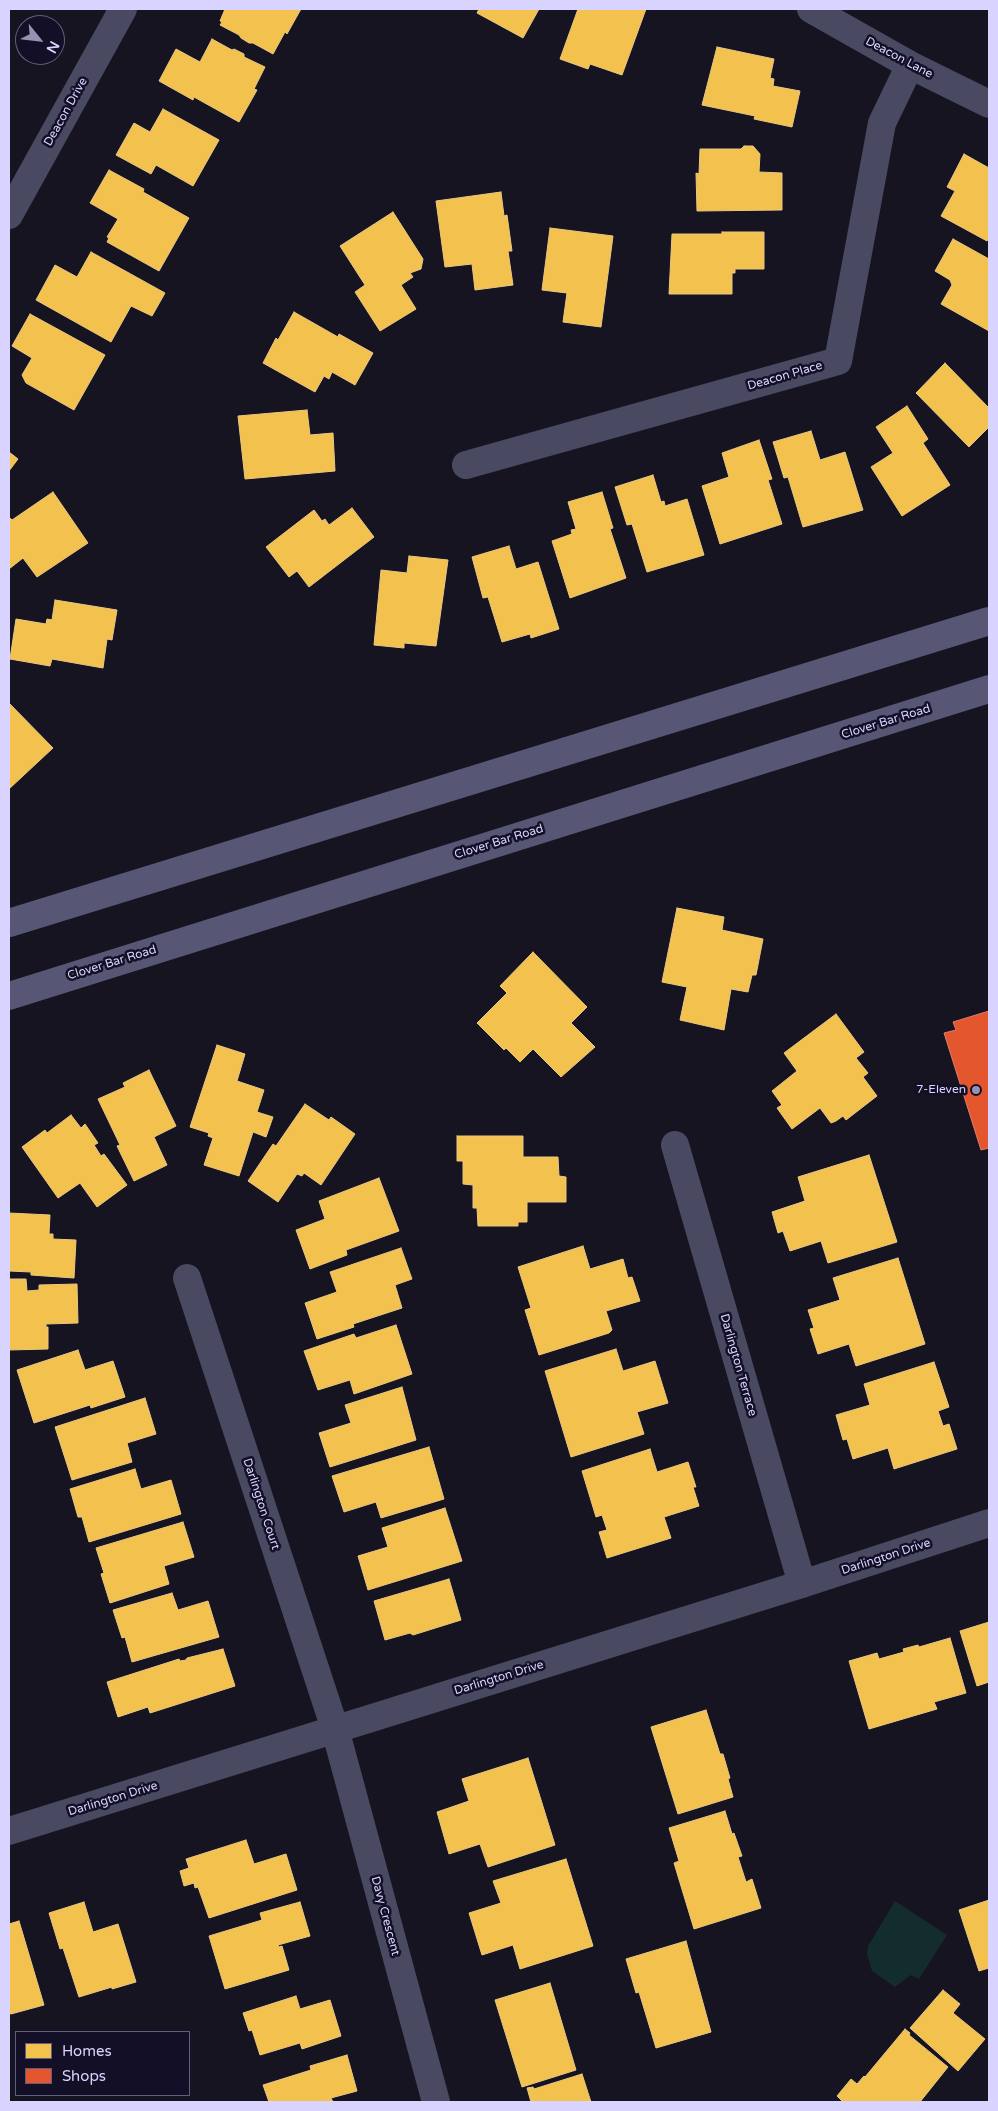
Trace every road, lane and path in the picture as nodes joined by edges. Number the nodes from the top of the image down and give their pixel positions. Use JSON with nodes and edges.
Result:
{"nodes":[{"id":1,"x":123,"y":9,"type":"edge"},
{"id":2,"x":811,"y":9,"type":"edge"},
{"id":3,"x":910,"y":65,"type":"junction"},
{"id":4,"x":989,"y":104,"type":"edge"},
{"id":5,"x":9,"y":215,"type":"edge"},
{"id":6,"x":466,"y":465,"type":"dead end"},
{"id":7,"x":989,"y":621,"type":"edge"},
{"id":8,"x":989,"y":689,"type":"edge"},
{"id":9,"x":9,"y":923,"type":"edge"},
{"id":10,"x":9,"y":996,"type":"edge"},
{"id":11,"x":674,"y":1146,"type":"dead end"},
{"id":12,"x":187,"y":1278,"type":"dead end"},
{"id":13,"x":989,"y":1523,"type":"edge"},
{"id":14,"x":802,"y":1584,"type":"junction"},
{"id":15,"x":335,"y":1729,"type":"junction"},
{"id":16,"x":9,"y":1831,"type":"edge"},
{"id":17,"x":436,"y":2102,"type":"edge"}],
"edges":[{"from":1,"to":5,"type":"street","name":"Deacon Drive"},
{"from":2,"to":3,"type":"street","name":"Deacon Lane"},
{"from":3,"to":4,"type":"street","name":"Deacon Lane"},
{"from":3,"to":6,"type":"street","name":"Deacon Place"},
{"from":7,"to":9,"type":"main road"},
{"from":8,"to":10,"type":"main road","name":"Clover Bar Road"},
{"from":11,"to":14,"type":"street","name":"Darlington Terrace"},
{"from":12,"to":15,"type":"street","name":"Darlington Court"},
{"from":13,"to":14,"type":"street","name":"Darlington Drive"},
{"from":14,"to":15,"type":"street","name":"Darlington Drive"},
{"from":15,"to":16,"type":"street","name":"Darlington Drive"},
{"from":15,"to":17,"type":"street","name":"Davy Crescent"}]}
